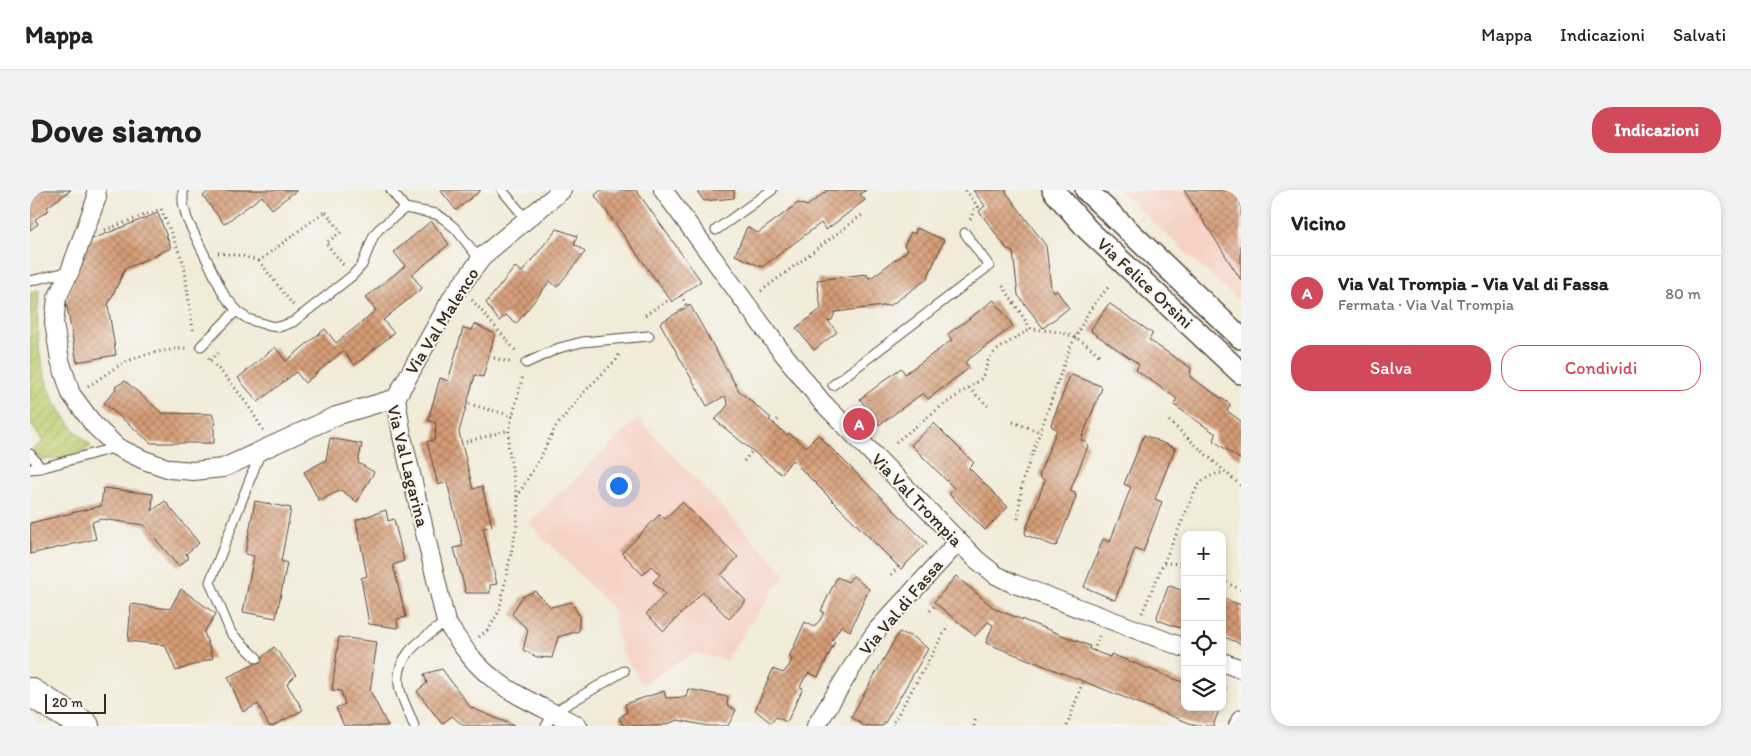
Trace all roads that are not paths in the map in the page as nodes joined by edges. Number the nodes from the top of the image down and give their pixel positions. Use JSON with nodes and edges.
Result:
{"nodes":[{"id":1,"x":96,"y":190,"type":"edge"},
{"id":2,"x":182,"y":190,"type":"edge"},
{"id":3,"x":391,"y":190,"type":"edge"},
{"id":4,"x":502,"y":190,"type":"edge"},
{"id":5,"x":562,"y":190,"type":"edge"},
{"id":6,"x":663,"y":190,"type":"edge"},
{"id":7,"x":772,"y":190,"type":"edge"},
{"id":8,"x":1053,"y":190,"type":"edge"},
{"id":9,"x":1086,"y":190,"type":"edge"},
{"id":10,"x":405,"y":208,"type":"junction"},
{"id":11,"x":526,"y":219,"type":"junction"},
{"id":12,"x":716,"y":230,"type":"dead end"},
{"id":13,"x":965,"y":233,"type":"road end"},
{"id":14,"x":480,"y":260,"type":"junction"},
{"id":15,"x":70,"y":271,"type":"junction"},
{"id":16,"x":30,"y":281,"type":"edge"},
{"id":17,"x":236,"y":310,"type":"junction"},
{"id":18,"x":649,"y":336,"type":"dead end"},
{"id":19,"x":1241,"y":338,"type":"edge"},
{"id":20,"x":201,"y":346,"type":"road end"},
{"id":21,"x":525,"y":364,"type":"road end"},
{"id":22,"x":1241,"y":373,"type":"edge"},
{"id":23,"x":833,"y":384,"type":"dead end"},
{"id":24,"x":396,"y":398,"type":"junction"},
{"id":25,"x":117,"y":447,"type":"junction"},
{"id":26,"x":267,"y":448,"type":"junction"},
{"id":27,"x":30,"y":454,"type":"edge"},
{"id":28,"x":41,"y":468,"type":"junction"},
{"id":29,"x":30,"y":469,"type":"edge"},
{"id":30,"x":958,"y":542,"type":"junction"},
{"id":31,"x":446,"y":622,"type":"junction"},
{"id":32,"x":1181,"y":647,"type":"edge"},
{"id":33,"x":257,"y":658,"type":"dead end"},
{"id":34,"x":1226,"y":663,"type":"edge"},
{"id":35,"x":1241,"y":669,"type":"edge"},
{"id":36,"x":624,"y":671,"type":"dead end"},
{"id":37,"x":30,"y":692,"type":"edge"},
{"id":38,"x":550,"y":719,"type":"edge"},
{"id":39,"x":1241,"y":719,"type":"edge"},
{"id":40,"x":85,"y":726,"type":"edge"},
{"id":41,"x":414,"y":726,"type":"edge"},
{"id":42,"x":578,"y":726,"type":"edge"},
{"id":43,"x":816,"y":726,"type":"edge"},
{"id":44,"x":1238,"y":726,"type":"edge"}],
"edges":[{"from":1,"to":15,"type":"street","name":"Via Val Lagarina"},
{"from":2,"to":17,"type":"lane"},
{"from":3,"to":10,"type":"lane"},
{"from":4,"to":11,"type":"lane"},
{"from":5,"to":11,"type":"street","name":"Via Val Malenco"},
{"from":6,"to":30,"type":"street","name":"Via Val Trompia"},
{"from":7,"to":12,"type":"lane"},
{"from":8,"to":22,"type":"street","name":"Via Felice Orsini"},
{"from":9,"to":19,"type":"street","name":"Via Felice Orsini"},
{"from":10,"to":14,"type":"lane"},
{"from":10,"to":17,"type":"lane"},
{"from":11,"to":14,"type":"street","name":"Via Val Malenco"},
{"from":13,"to":23,"type":"lane"},
{"from":14,"to":24,"type":"street","name":"Via Val Malenco"},
{"from":15,"to":16,"type":"lane"},
{"from":15,"to":25,"type":"street","name":"Via Val Lagarina"},
{"from":17,"to":20,"type":"lane"},
{"from":18,"to":21,"type":"lane"},
{"from":24,"to":26,"type":"street","name":"Via Val Lagarina"},
{"from":24,"to":31,"type":"street","name":"Via Val Lagarina"},
{"from":25,"to":26,"type":"street","name":"Via Val Lagarina"},
{"from":25,"to":28,"type":"lane"},
{"from":26,"to":33,"type":"lane"},
{"from":27,"to":28,"type":"lane"},
{"from":28,"to":29,"type":"lane"},
{"from":30,"to":32,"type":"street","name":"Via Val Trompia"},
{"from":30,"to":43,"type":"street","name":"Via Val di Fassa"},
{"from":31,"to":38,"type":"street","name":"Via Val Lagarina"},
{"from":31,"to":41,"type":"lane"},
{"from":34,"to":35,"type":"street"},
{"from":36,"to":38,"type":"lane"},
{"from":37,"to":40,"type":"highway"},
{"from":38,"to":42,"type":"street","name":"Via Val Lagarina"},
{"from":39,"to":44,"type":"street"}]}
